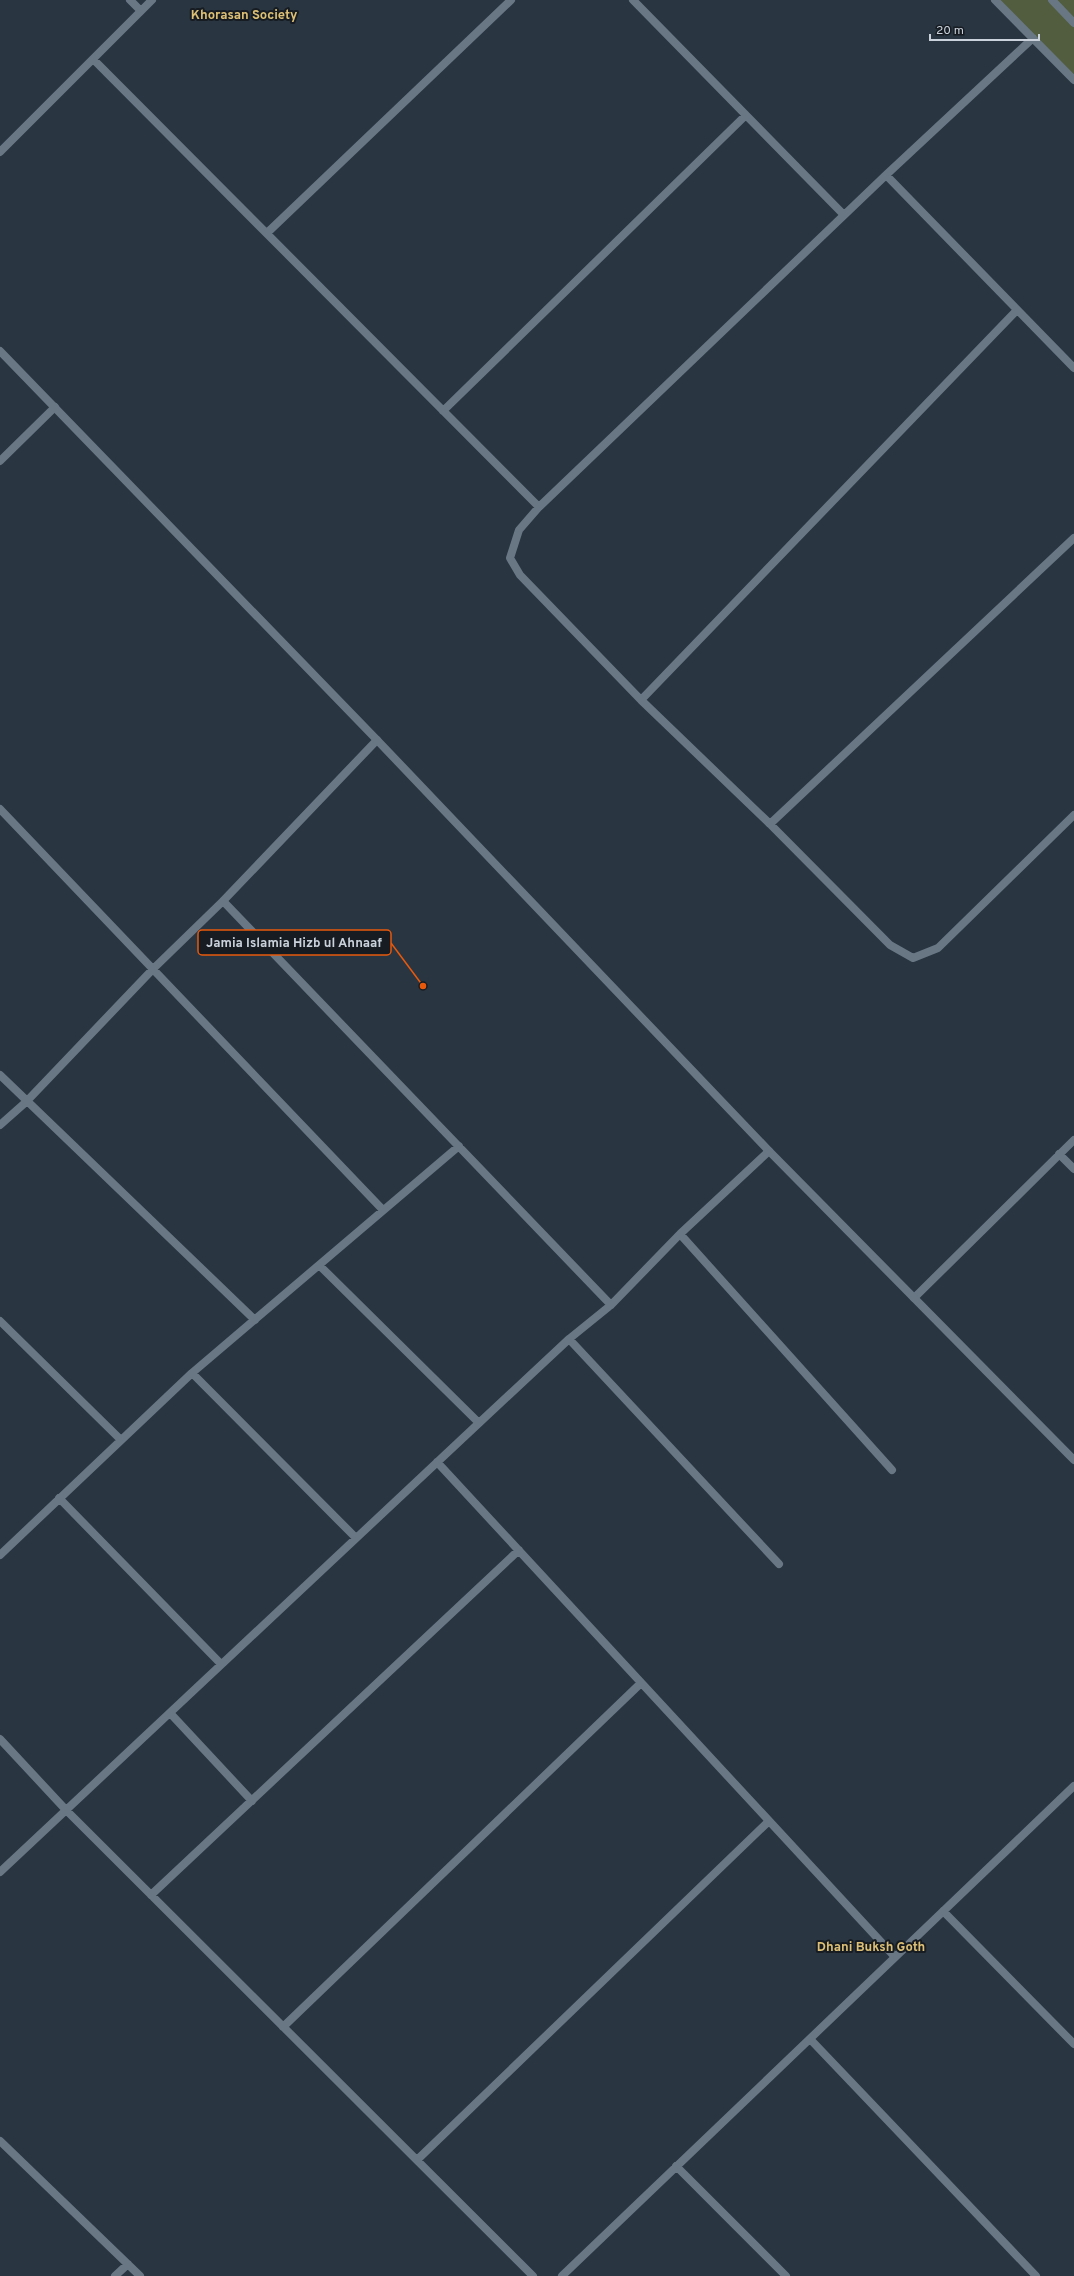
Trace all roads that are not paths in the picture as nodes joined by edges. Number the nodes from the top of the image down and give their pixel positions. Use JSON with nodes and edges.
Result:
{"nodes":[{"id":1,"x":130,"y":0,"type":"edge"},
{"id":2,"x":152,"y":0,"type":"edge"},
{"id":3,"x":511,"y":0,"type":"edge"},
{"id":4,"x":633,"y":0,"type":"edge"},
{"id":5,"x":995,"y":0,"type":"edge"},
{"id":6,"x":1052,"y":0,"type":"edge"},
{"id":7,"x":141,"y":11,"type":"junction"},
{"id":8,"x":1074,"y":23,"type":"edge"},
{"id":9,"x":1033,"y":38,"type":"junction"},
{"id":10,"x":93,"y":59,"type":"junction"},
{"id":11,"x":1074,"y":80,"type":"edge"},
{"id":12,"x":746,"y":115,"type":"junction"},
{"id":13,"x":0,"y":152,"type":"edge"},
{"id":14,"x":886,"y":175,"type":"junction"},
{"id":15,"x":844,"y":216,"type":"junction"},
{"id":16,"x":267,"y":233,"type":"junction"},
{"id":17,"x":1017,"y":310,"type":"junction"},
{"id":18,"x":0,"y":351,"type":"edge"},
{"id":19,"x":1074,"y":368,"type":"edge"},
{"id":20,"x":55,"y":407,"type":"junction"},
{"id":21,"x":443,"y":411,"type":"junction"},
{"id":22,"x":0,"y":461,"type":"edge"},
{"id":23,"x":539,"y":507,"type":"junction"},
{"id":24,"x":1074,"y":538,"type":"edge"},
{"id":25,"x":641,"y":700,"type":"junction"},
{"id":26,"x":377,"y":740,"type":"junction"},
{"id":27,"x":0,"y":809,"type":"edge"},
{"id":28,"x":1074,"y":815,"type":"edge"},
{"id":29,"x":770,"y":824,"type":"junction"},
{"id":30,"x":223,"y":901,"type":"junction"},
{"id":31,"x":153,"y":969,"type":"junction"},
{"id":32,"x":0,"y":1075,"type":"edge"},
{"id":33,"x":26,"y":1102,"type":"junction"},
{"id":34,"x":0,"y":1125,"type":"edge"},
{"id":35,"x":1074,"y":1140,"type":"edge"},
{"id":36,"x":459,"y":1146,"type":"junction"},
{"id":37,"x":769,"y":1151,"type":"junction"},
{"id":38,"x":1059,"y":1154,"type":"junction"},
{"id":39,"x":1074,"y":1169,"type":"edge"},
{"id":40,"x":383,"y":1210,"type":"junction"},
{"id":41,"x":680,"y":1234,"type":"junction"},
{"id":42,"x":319,"y":1265,"type":"junction"},
{"id":43,"x":914,"y":1298,"type":"junction"},
{"id":44,"x":611,"y":1305,"type":"junction"},
{"id":45,"x":254,"y":1320,"type":"junction"},
{"id":46,"x":0,"y":1321,"type":"edge"},
{"id":47,"x":569,"y":1339,"type":"junction"},
{"id":48,"x":192,"y":1373,"type":"junction"},
{"id":49,"x":479,"y":1423,"type":"junction"},
{"id":50,"x":120,"y":1439,"type":"junction"},
{"id":51,"x":1074,"y":1460,"type":"edge"},
{"id":52,"x":437,"y":1462,"type":"junction"},
{"id":53,"x":892,"y":1470,"type":"dead end"},
{"id":54,"x":59,"y":1498,"type":"junction"},
{"id":55,"x":356,"y":1538,"type":"junction"},
{"id":56,"x":519,"y":1550,"type":"junction"},
{"id":57,"x":0,"y":1555,"type":"edge"},
{"id":58,"x":779,"y":1564,"type":"dead end"},
{"id":59,"x":221,"y":1664,"type":"junction"},
{"id":60,"x":641,"y":1683,"type":"junction"},
{"id":61,"x":170,"y":1713,"type":"junction"},
{"id":62,"x":0,"y":1739,"type":"edge"},
{"id":63,"x":1074,"y":1786,"type":"edge"},
{"id":64,"x":252,"y":1801,"type":"junction"},
{"id":65,"x":66,"y":1810,"type":"junction"},
{"id":66,"x":769,"y":1820,"type":"junction"},
{"id":67,"x":0,"y":1872,"type":"edge"},
{"id":68,"x":152,"y":1895,"type":"junction"},
{"id":69,"x":943,"y":1911,"type":"junction"},
{"id":70,"x":895,"y":1957,"type":"junction"},
{"id":71,"x":283,"y":2026,"type":"junction"},
{"id":72,"x":810,"y":2039,"type":"junction"},
{"id":73,"x":1074,"y":2044,"type":"edge"},
{"id":74,"x":0,"y":2141,"type":"edge"},
{"id":75,"x":417,"y":2160,"type":"junction"},
{"id":76,"x":676,"y":2166,"type":"junction"},
{"id":77,"x":128,"y":2264,"type":"junction"},
{"id":78,"x":115,"y":2276,"type":"edge"},
{"id":79,"x":140,"y":2276,"type":"edge"},
{"id":80,"x":533,"y":2276,"type":"edge"},
{"id":81,"x":562,"y":2276,"type":"edge"},
{"id":82,"x":786,"y":2276,"type":"edge"},
{"id":83,"x":1036,"y":2276,"type":"edge"}],
"edges":[{"from":1,"to":7,"type":"street"},
{"from":2,"to":7,"type":"street"},
{"from":3,"to":16,"type":"street"},
{"from":4,"to":12,"type":"street"},
{"from":5,"to":9,"type":"street"},
{"from":6,"to":8,"type":"street"},
{"from":7,"to":10,"type":"street"},
{"from":9,"to":11,"type":"street"},
{"from":9,"to":14,"type":"street"},
{"from":10,"to":13,"type":"street"},
{"from":10,"to":16,"type":"street"},
{"from":12,"to":15,"type":"street"},
{"from":12,"to":21,"type":"street"},
{"from":14,"to":15,"type":"street"},
{"from":14,"to":17,"type":"street"},
{"from":15,"to":23,"type":"street"},
{"from":16,"to":21,"type":"street"},
{"from":17,"to":19,"type":"street"},
{"from":17,"to":25,"type":"street"},
{"from":18,"to":20,"type":"street"},
{"from":20,"to":22,"type":"street"},
{"from":20,"to":26,"type":"street"},
{"from":21,"to":23,"type":"street"},
{"from":23,"to":25,"type":"street"},
{"from":24,"to":29,"type":"street"},
{"from":25,"to":29,"type":"street"},
{"from":26,"to":30,"type":"street"},
{"from":26,"to":37,"type":"street"},
{"from":27,"to":31,"type":"street"},
{"from":28,"to":29,"type":"street"},
{"from":30,"to":31,"type":"street"},
{"from":30,"to":36,"type":"street"},
{"from":31,"to":33,"type":"street"},
{"from":31,"to":40,"type":"street"},
{"from":32,"to":33,"type":"street"},
{"from":33,"to":34,"type":"street"},
{"from":33,"to":45,"type":"street"},
{"from":35,"to":38,"type":"street"},
{"from":36,"to":40,"type":"street"},
{"from":36,"to":44,"type":"street"},
{"from":37,"to":41,"type":"street"},
{"from":37,"to":43,"type":"street"},
{"from":38,"to":39,"type":"street"},
{"from":38,"to":43,"type":"street"},
{"from":40,"to":42,"type":"street"},
{"from":41,"to":44,"type":"street"},
{"from":41,"to":53,"type":"street"},
{"from":42,"to":45,"type":"street"},
{"from":42,"to":49,"type":"street"},
{"from":43,"to":51,"type":"street"},
{"from":44,"to":47,"type":"street"},
{"from":45,"to":48,"type":"street"},
{"from":46,"to":50,"type":"street"},
{"from":47,"to":49,"type":"street"},
{"from":47,"to":58,"type":"street"},
{"from":48,"to":50,"type":"street"},
{"from":48,"to":55,"type":"street"},
{"from":49,"to":52,"type":"street"},
{"from":50,"to":54,"type":"street"},
{"from":52,"to":55,"type":"street"},
{"from":52,"to":56,"type":"street"},
{"from":54,"to":57,"type":"street"},
{"from":54,"to":59,"type":"street"},
{"from":55,"to":59,"type":"street"},
{"from":56,"to":60,"type":"street"},
{"from":56,"to":64,"type":"street"},
{"from":59,"to":61,"type":"street"},
{"from":60,"to":66,"type":"street"},
{"from":60,"to":71,"type":"street"},
{"from":61,"to":64,"type":"street"},
{"from":61,"to":65,"type":"street"},
{"from":62,"to":65,"type":"street"},
{"from":63,"to":69,"type":"street"},
{"from":64,"to":68,"type":"street"},
{"from":65,"to":67,"type":"street"},
{"from":65,"to":68,"type":"street"},
{"from":66,"to":70,"type":"street"},
{"from":66,"to":75,"type":"street"},
{"from":68,"to":71,"type":"street"},
{"from":69,"to":70,"type":"street"},
{"from":69,"to":73,"type":"street"},
{"from":70,"to":72,"type":"street"},
{"from":71,"to":75,"type":"street"},
{"from":72,"to":76,"type":"street"},
{"from":72,"to":83,"type":"street"},
{"from":74,"to":77,"type":"street"},
{"from":75,"to":80,"type":"street"},
{"from":76,"to":81,"type":"street"},
{"from":76,"to":82,"type":"street"},
{"from":77,"to":78,"type":"street"},
{"from":77,"to":79,"type":"street"}]}
